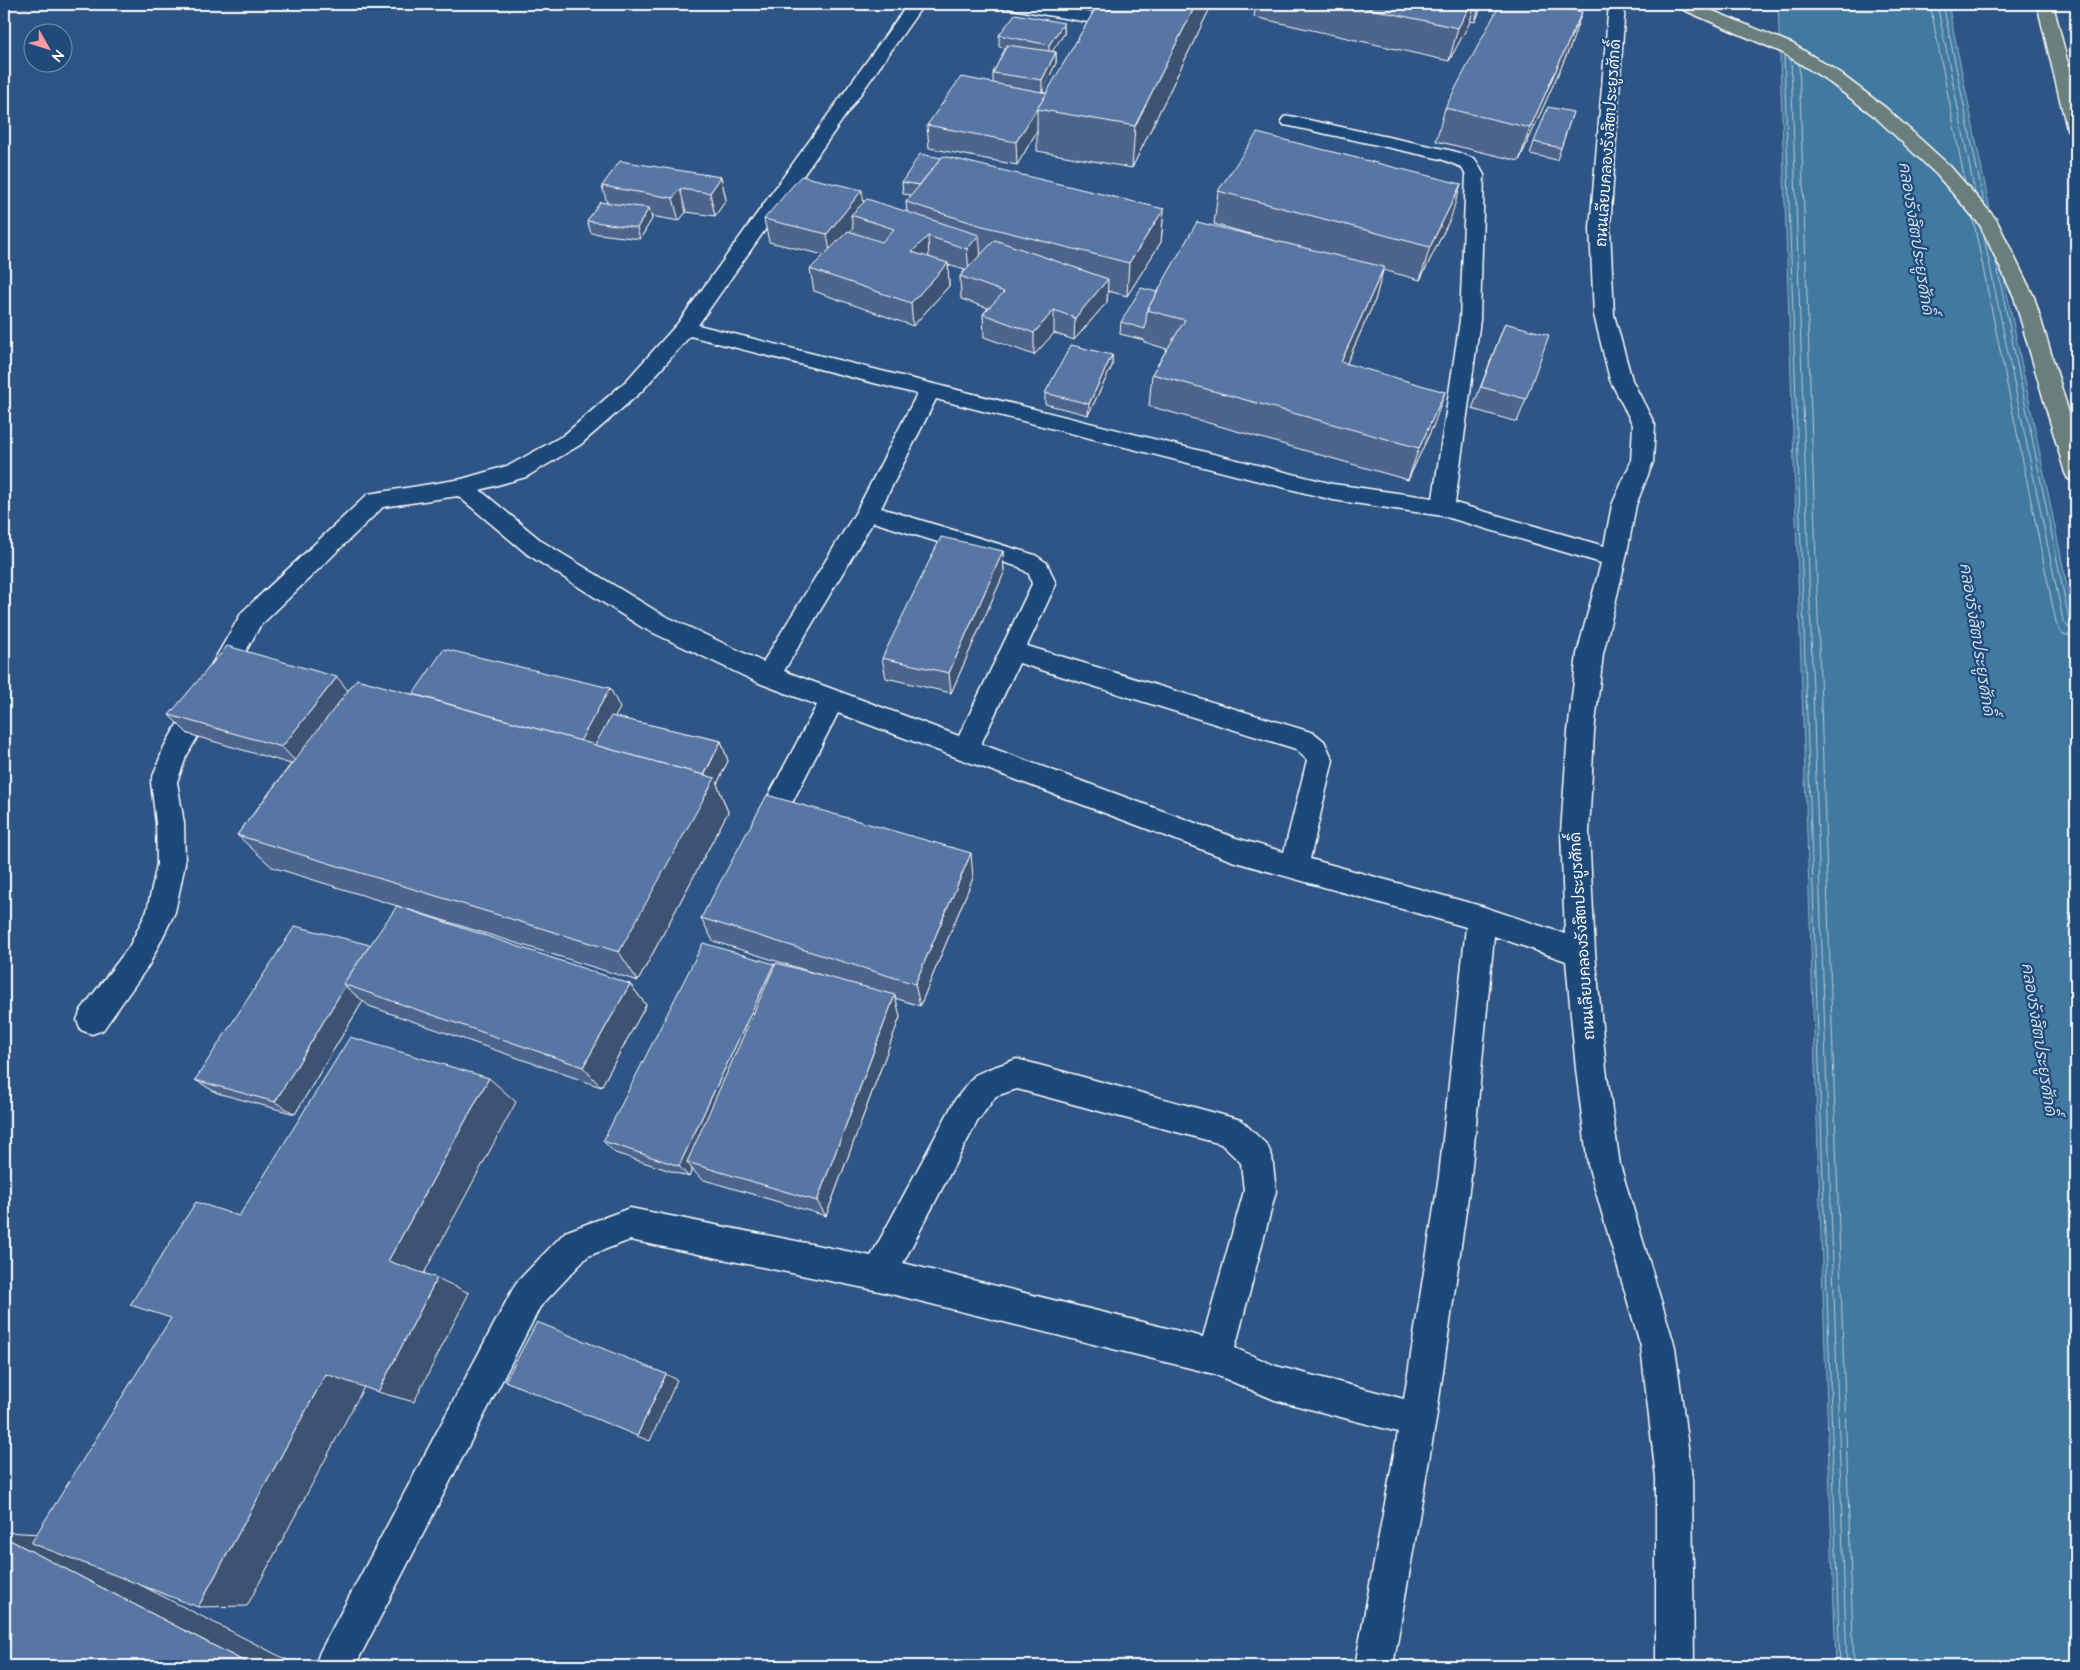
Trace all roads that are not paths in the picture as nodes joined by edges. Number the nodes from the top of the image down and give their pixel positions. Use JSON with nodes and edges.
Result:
{"nodes":[{"id":1,"x":916,"y":4,"type":"edge"},
{"id":2,"x":1012,"y":4,"type":"edge"},
{"id":3,"x":1617,"y":4,"type":"edge"},
{"id":4,"x":1682,"y":4,"type":"edge"},
{"id":5,"x":2045,"y":4,"type":"edge"},
{"id":6,"x":1099,"y":19,"type":"edge"},
{"id":7,"x":1290,"y":121,"type":"dead end"},
{"id":8,"x":2076,"y":129,"type":"edge"},
{"id":9,"x":685,"y":328,"type":"junction"},
{"id":10,"x":930,"y":389,"type":"junction"},
{"id":11,"x":2076,"y":473,"type":"edge"},
{"id":12,"x":462,"y":487,"type":"junction"},
{"id":13,"x":1443,"y":508,"type":"junction"},
{"id":14,"x":867,"y":512,"type":"junction"},
{"id":15,"x":1614,"y":558,"type":"junction"},
{"id":16,"x":1013,"y":651,"type":"junction"},
{"id":17,"x":768,"y":676,"type":"junction"},
{"id":18,"x":832,"y":700,"type":"junction"},
{"id":19,"x":966,"y":749,"type":"junction"},
{"id":20,"x":751,"y":853,"type":"edge"},
{"id":21,"x":1294,"y":868,"type":"junction"},
{"id":22,"x":1481,"y":919,"type":"junction"},
{"id":23,"x":1580,"y":952,"type":"junction"},
{"id":24,"x":92,"y":1020,"type":"dead end"},
{"id":25,"x":879,"y":1274,"type":"junction"},
{"id":26,"x":1216,"y":1357,"type":"junction"},
{"id":27,"x":1418,"y":1420,"type":"junction"},
{"id":28,"x":334,"y":1666,"type":"edge"},
{"id":29,"x":1374,"y":1666,"type":"edge"},
{"id":30,"x":1676,"y":1666,"type":"edge"}],
"edges":[{"from":1,"to":9,"type":"street"},
{"from":2,"to":6,"type":"street"},
{"from":3,"to":15,"type":"street","name":"ถนนเลียบคลองรังสิตประยูรศักดิ์"},
{"from":4,"to":11,"type":"main road"},
{"from":5,"to":8,"type":"main road"},
{"from":7,"to":13,"type":"street"},
{"from":9,"to":10,"type":"street"},
{"from":9,"to":12,"type":"street"},
{"from":10,"to":13,"type":"street"},
{"from":10,"to":14,"type":"street"},
{"from":12,"to":17,"type":"street"},
{"from":12,"to":24,"type":"street"},
{"from":13,"to":15,"type":"street"},
{"from":14,"to":16,"type":"street"},
{"from":14,"to":17,"type":"street"},
{"from":15,"to":23,"type":"street","name":"ถนนเลียบคลองรังสิตประยูรศักดิ์"},
{"from":16,"to":19,"type":"street"},
{"from":16,"to":21,"type":"street"},
{"from":17,"to":18,"type":"street"},
{"from":18,"to":19,"type":"street"},
{"from":18,"to":20,"type":"street"},
{"from":19,"to":21,"type":"street"},
{"from":21,"to":22,"type":"street"},
{"from":22,"to":23,"type":"street"},
{"from":22,"to":27,"type":"street"},
{"from":23,"to":30,"type":"street","name":"ถนนเลียบคลองรังสิตประยูรศักดิ์"},
{"from":25,"to":26,"type":"street"},
{"from":25,"to":26,"type":"street"},
{"from":25,"to":28,"type":"street"},
{"from":26,"to":27,"type":"street"},
{"from":27,"to":29,"type":"street"}]}
